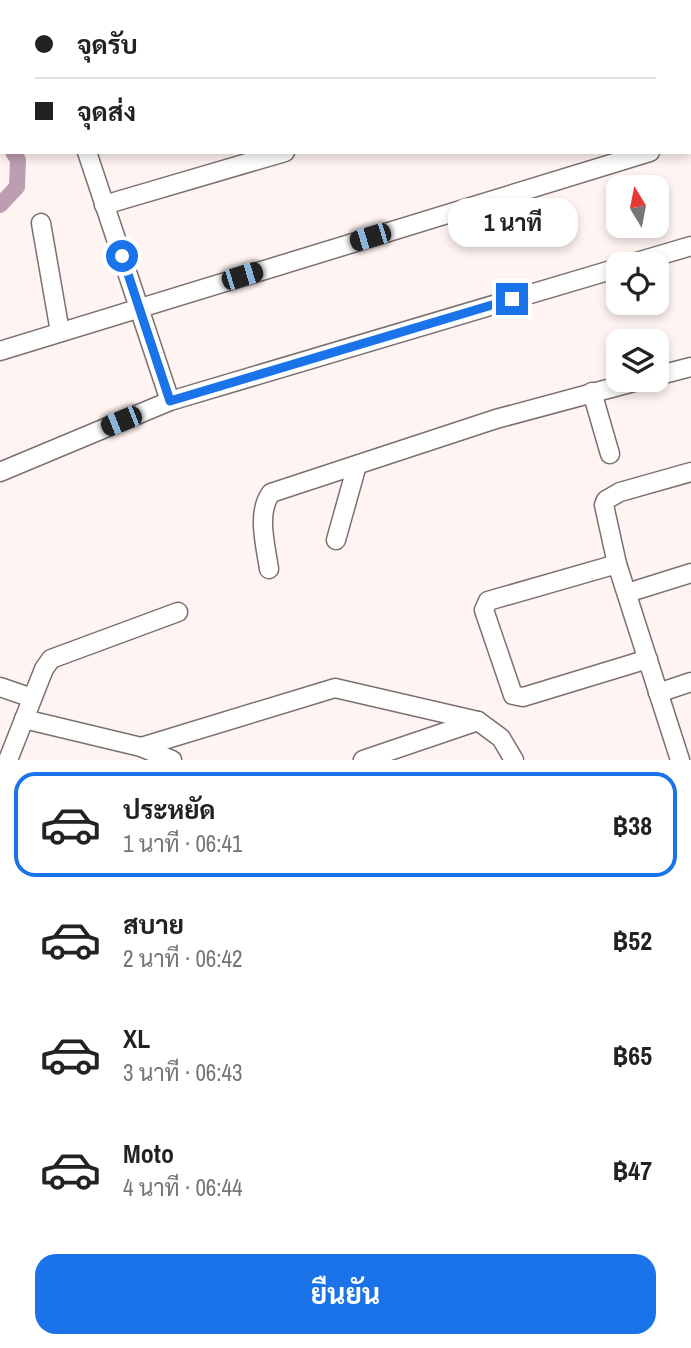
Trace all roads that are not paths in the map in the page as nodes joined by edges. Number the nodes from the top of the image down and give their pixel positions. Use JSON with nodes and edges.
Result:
{"nodes":[{"id":1,"x":88,"y":154,"type":"edge"},
{"id":2,"x":278,"y":154,"type":"edge"},
{"id":3,"x":643,"y":154,"type":"edge"},
{"id":4,"x":104,"y":205,"type":"junction"},
{"id":5,"x":41,"y":223,"type":"dead end"},
{"id":6,"x":691,"y":246,"type":"edge"},
{"id":7,"x":669,"y":252,"type":"edge"},
{"id":8,"x":606,"y":272,"type":"edge"},
{"id":9,"x":140,"y":307,"type":"junction"},
{"id":10,"x":60,"y":331,"type":"junction"},
{"id":11,"x":0,"y":351,"type":"edge"},
{"id":12,"x":691,"y":368,"type":"edge"},
{"id":13,"x":669,"y":373,"type":"edge"},
{"id":14,"x":606,"y":389,"type":"edge"},
{"id":15,"x":592,"y":392,"type":"junction"},
{"id":16,"x":170,"y":401,"type":"junction"},
{"id":17,"x":610,"y":454,"type":"dead end"},
{"id":18,"x":357,"y":465,"type":"junction"},
{"id":19,"x":0,"y":472,"type":"edge"},
{"id":20,"x":691,"y":472,"type":"edge"},
{"id":21,"x":336,"y":540,"type":"dead end"},
{"id":22,"x":617,"y":564,"type":"junction"},
{"id":23,"x":269,"y":569,"type":"dead end"},
{"id":24,"x":691,"y":573,"type":"edge"},
{"id":25,"x":626,"y":593,"type":"junction"},
{"id":26,"x":178,"y":612,"type":"dead end"},
{"id":27,"x":648,"y":659,"type":"junction"},
{"id":28,"x":691,"y":682,"type":"edge"},
{"id":29,"x":0,"y":687,"type":"edge"},
{"id":30,"x":658,"y":692,"type":"junction"},
{"id":31,"x":32,"y":698,"type":"junction"},
{"id":32,"x":24,"y":719,"type":"junction"},
{"id":33,"x":478,"y":720,"type":"junction"},
{"id":34,"x":141,"y":747,"type":"junction"},
{"id":35,"x":8,"y":760,"type":"edge"},
{"id":36,"x":172,"y":760,"type":"edge"},
{"id":37,"x":363,"y":760,"type":"edge"},
{"id":38,"x":514,"y":760,"type":"edge"},
{"id":39,"x":680,"y":760,"type":"edge"}],
"edges":[{"from":1,"to":4,"type":"street"},
{"from":2,"to":4,"type":"street"},
{"from":3,"to":9,"type":"street"},
{"from":4,"to":9,"type":"street"},
{"from":5,"to":10,"type":"street"},
{"from":6,"to":7,"type":"street"},
{"from":8,"to":16,"type":"street"},
{"from":9,"to":10,"type":"street"},
{"from":9,"to":16,"type":"street"},
{"from":10,"to":11,"type":"street"},
{"from":12,"to":13,"type":"street"},
{"from":14,"to":15,"type":"street"},
{"from":15,"to":17,"type":"street"},
{"from":15,"to":18,"type":"street"},
{"from":16,"to":19,"type":"street"},
{"from":18,"to":21,"type":"street"},
{"from":18,"to":23,"type":"street"},
{"from":20,"to":22,"type":"street"},
{"from":22,"to":25,"type":"street"},
{"from":22,"to":27,"type":"street"},
{"from":24,"to":25,"type":"street"},
{"from":25,"to":27,"type":"street"},
{"from":26,"to":31,"type":"street"},
{"from":27,"to":30,"type":"street"},
{"from":28,"to":30,"type":"street"},
{"from":29,"to":31,"type":"street"},
{"from":30,"to":39,"type":"street"},
{"from":31,"to":32,"type":"street"},
{"from":32,"to":34,"type":"street"},
{"from":32,"to":35,"type":"street"},
{"from":33,"to":34,"type":"street"},
{"from":33,"to":37,"type":"street"},
{"from":33,"to":38,"type":"street"},
{"from":34,"to":36,"type":"street"}]}
